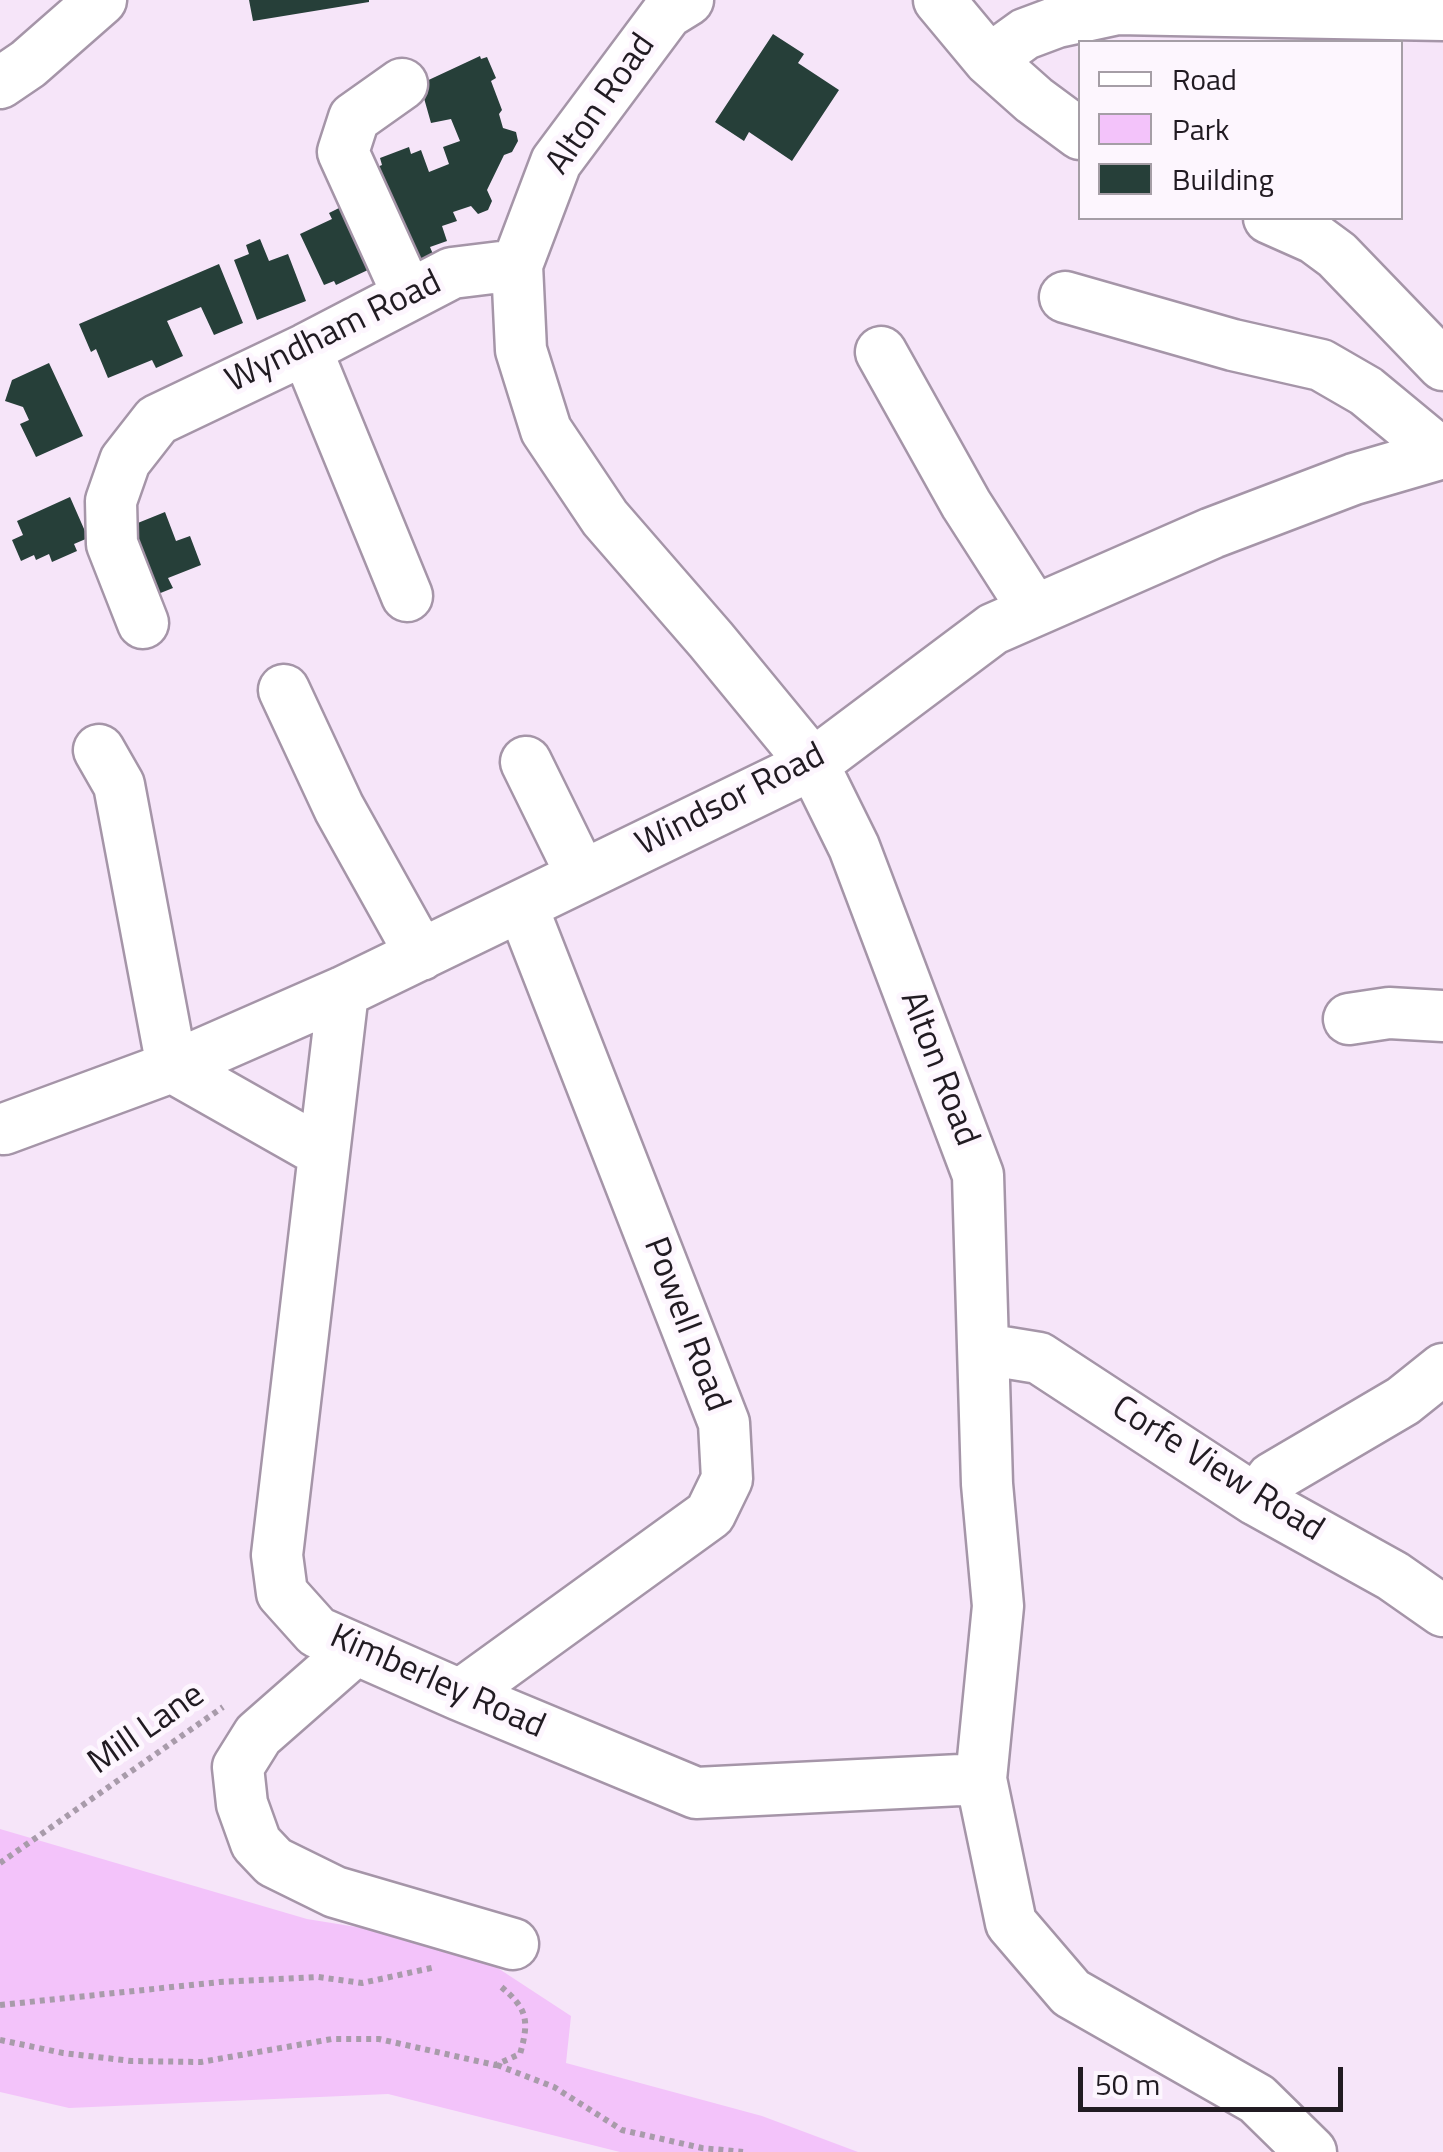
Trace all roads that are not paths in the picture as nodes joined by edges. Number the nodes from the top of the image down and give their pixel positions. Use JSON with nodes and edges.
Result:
{"nodes":[{"id":1,"x":101,"y":0,"type":"edge"},
{"id":2,"x":939,"y":0,"type":"edge"},
{"id":3,"x":669,"y":4,"type":"edge"},
{"id":4,"x":1443,"y":16,"type":"edge"},
{"id":5,"x":989,"y":60,"type":"junction"},
{"id":6,"x":0,"y":83,"type":"edge"},
{"id":7,"x":402,"y":84,"type":"dead end"},
{"id":8,"x":1078,"y":133,"type":"edge"},
{"id":9,"x":1274,"y":220,"type":"edge"},
{"id":10,"x":517,"y":265,"type":"junction"},
{"id":11,"x":408,"y":295,"type":"junction"},
{"id":12,"x":1065,"y":297,"type":"dead end"},
{"id":13,"x":306,"y":349,"type":"junction"},
{"id":14,"x":882,"y":352,"type":"dead end"},
{"id":15,"x":1443,"y":366,"type":"edge"},
{"id":16,"x":1442,"y":453,"type":"edge"},
{"id":17,"x":407,"y":596,"type":"dead end"},
{"id":18,"x":1034,"y":610,"type":"junction"},
{"id":19,"x":143,"y":623,"type":"dead end"},
{"id":20,"x":284,"y":690,"type":"dead end"},
{"id":21,"x":99,"y":750,"type":"dead end"},
{"id":22,"x":526,"y":762,"type":"dead end"},
{"id":23,"x":813,"y":764,"type":"junction"},
{"id":24,"x":582,"y":876,"type":"junction"},
{"id":25,"x":522,"y":906,"type":"junction"},
{"id":26,"x":421,"y":954,"type":"junction"},
{"id":27,"x":343,"y":992,"type":"junction"},
{"id":28,"x":1443,"y":1016,"type":"edge"},
{"id":29,"x":1350,"y":1019,"type":"dead end"},
{"id":30,"x":172,"y":1067,"type":"junction"},
{"id":31,"x":4,"y":1130,"type":"dead end"},
{"id":32,"x":322,"y":1152,"type":"junction"},
{"id":33,"x":984,"y":1349,"type":"junction"},
{"id":34,"x":1443,"y":1370,"type":"edge"},
{"id":35,"x":1256,"y":1500,"type":"junction"},
{"id":36,"x":1443,"y":1611,"type":"edge"},
{"id":37,"x":356,"y":1649,"type":"junction"},
{"id":38,"x":460,"y":1696,"type":"junction"},
{"id":39,"x":981,"y":1780,"type":"junction"},
{"id":40,"x":503,"y":1962,"type":"road end"},
{"id":41,"x":1310,"y":2152,"type":"edge"}],
"edges":[{"from":1,"to":6,"type":"street"},
{"from":2,"to":5,"type":"street"},
{"from":3,"to":10,"type":"street","name":"Alton Road"},
{"from":4,"to":5,"type":"street"},
{"from":5,"to":8,"type":"street"},
{"from":7,"to":11,"type":"street"},
{"from":9,"to":15,"type":"street"},
{"from":10,"to":11,"type":"street","name":"Wyndham Road"},
{"from":10,"to":23,"type":"street","name":"Alton Road"},
{"from":11,"to":13,"type":"street","name":"Wyndham Road"},
{"from":12,"to":16,"type":"street"},
{"from":13,"to":17,"type":"street"},
{"from":13,"to":19,"type":"street","name":"Wyndham Road"},
{"from":14,"to":18,"type":"street"},
{"from":16,"to":18,"type":"street","name":"Windsor Road"},
{"from":18,"to":23,"type":"street","name":"Windsor Road"},
{"from":20,"to":26,"type":"street"},
{"from":21,"to":30,"type":"street"},
{"from":22,"to":24,"type":"street"},
{"from":23,"to":24,"type":"street","name":"Windsor Road"},
{"from":23,"to":33,"type":"street","name":"Alton Road"},
{"from":24,"to":25,"type":"street","name":"Windsor Road"},
{"from":25,"to":26,"type":"street","name":"Windsor Road"},
{"from":25,"to":38,"type":"street","name":"Powell Road"},
{"from":26,"to":27,"type":"street","name":"Windsor Road"},
{"from":27,"to":30,"type":"street","name":"Windsor Road"},
{"from":27,"to":32,"type":"street","name":"Kimberley Road"},
{"from":28,"to":29,"type":"street"},
{"from":30,"to":31,"type":"street","name":"Windsor Road"},
{"from":30,"to":32,"type":"street"},
{"from":32,"to":37,"type":"street","name":"Kimberley Road"},
{"from":33,"to":35,"type":"street","name":"Corfe View Road"},
{"from":33,"to":39,"type":"street","name":"Alton Road"},
{"from":34,"to":35,"type":"street"},
{"from":35,"to":36,"type":"street","name":"Corfe View Road"},
{"from":37,"to":38,"type":"street","name":"Kimberley Road"},
{"from":37,"to":40,"type":"street"},
{"from":38,"to":39,"type":"street","name":"Kimberley Road"},
{"from":39,"to":41,"type":"street","name":"Alton Road"}]}
